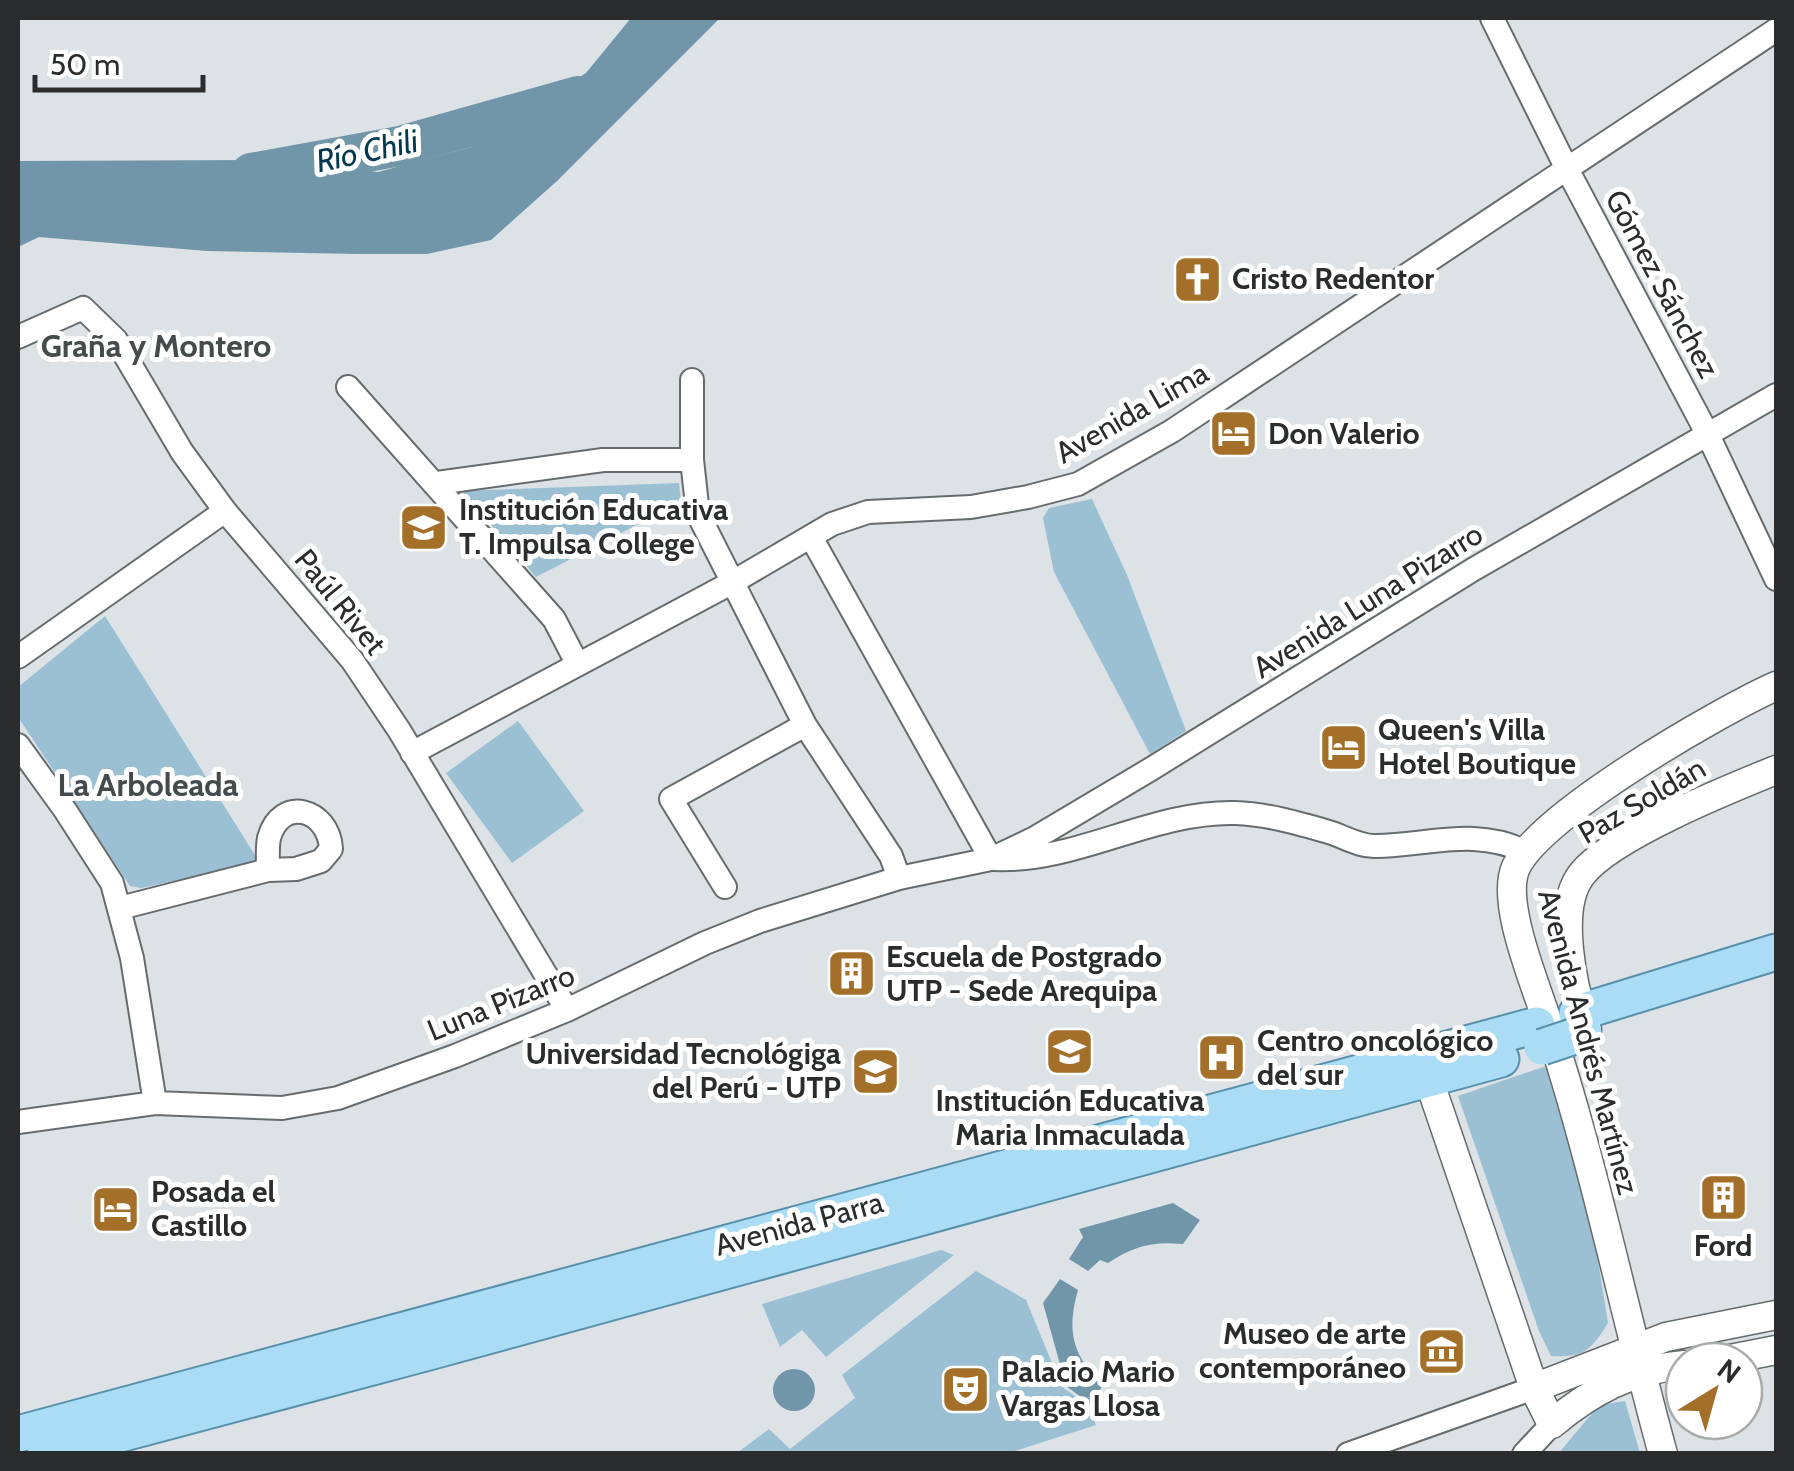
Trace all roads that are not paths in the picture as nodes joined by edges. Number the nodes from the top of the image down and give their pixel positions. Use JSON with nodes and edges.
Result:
{"nodes":[{"id":1,"x":1500,"y":20,"type":"edge"},
{"id":2,"x":1776,"y":30,"type":"edge"},
{"id":3,"x":1566,"y":166,"type":"junction"},
{"id":4,"x":18,"y":337,"type":"edge"},
{"id":5,"x":692,"y":380,"type":"dead end"},
{"id":6,"x":348,"y":387,"type":"dead end"},
{"id":7,"x":1776,"y":394,"type":"edge"},
{"id":8,"x":1708,"y":435,"type":"junction"},
{"id":9,"x":692,"y":460,"type":"junction"},
{"id":10,"x":437,"y":483,"type":"junction"},
{"id":11,"x":225,"y":512,"type":"junction"},
{"id":12,"x":810,"y":537,"type":"junction"},
{"id":13,"x":1776,"y":579,"type":"edge"},
{"id":14,"x":733,"y":582,"type":"junction"},
{"id":15,"x":18,"y":657,"type":"edge"},
{"id":16,"x":577,"y":663,"type":"junction"},
{"id":17,"x":1776,"y":686,"type":"edge"},
{"id":18,"x":805,"y":724,"type":"junction"},
{"id":19,"x":18,"y":745,"type":"edge"},
{"id":20,"x":412,"y":753,"type":"junction"},
{"id":21,"x":1776,"y":770,"type":"edge"},
{"id":22,"x":1526,"y":852,"type":"junction"},
{"id":23,"x":991,"y":859,"type":"junction"},
{"id":24,"x":268,"y":870,"type":"dead end"},
{"id":25,"x":899,"y":878,"type":"junction"},
{"id":26,"x":724,"y":887,"type":"dead end"},
{"id":27,"x":120,"y":908,"type":"junction"},
{"id":28,"x":1776,"y":952,"type":"edge"},
{"id":29,"x":1776,"y":976,"type":"edge"},
{"id":30,"x":567,"y":1010,"type":"junction"},
{"id":31,"x":1582,"y":1023,"type":"junction"},
{"id":32,"x":1426,"y":1069,"type":"junction"},
{"id":33,"x":155,"y":1103,"type":"junction"},
{"id":34,"x":18,"y":1122,"type":"edge"},
{"id":35,"x":1776,"y":1316,"type":"edge"},
{"id":36,"x":1636,"y":1360,"type":"junction"},
{"id":37,"x":1664,"y":1362,"type":"edge"},
{"id":38,"x":1534,"y":1388,"type":"junction"},
{"id":39,"x":1552,"y":1424,"type":"junction"},
{"id":40,"x":34,"y":1442,"type":"edge"},
{"id":41,"x":1348,"y":1454,"type":"edge"},
{"id":42,"x":1524,"y":1454,"type":"edge"},
{"id":43,"x":1663,"y":1454,"type":"edge"}],
"edges":[{"from":1,"to":3,"type":"street","name":"Gómez Sánchez"},
{"from":2,"to":3,"type":"street","name":"Avenida Lima"},
{"from":3,"to":8,"type":"street","name":"Gómez Sánchez"},
{"from":3,"to":12,"type":"street","name":"Avenida Lima"},
{"from":4,"to":11,"type":"street","name":"Paúl Rivet"},
{"from":5,"to":9,"type":"street"},
{"from":6,"to":10,"type":"street"},
{"from":7,"to":8,"type":"street","name":"Avenida Luna Pizarro"},
{"from":8,"to":13,"type":"street","name":"Gómez Sánchez"},
{"from":8,"to":23,"type":"street","name":"Avenida Luna Pizarro"},
{"from":9,"to":10,"type":"street"},
{"from":9,"to":14,"type":"street"},
{"from":10,"to":16,"type":"street"},
{"from":11,"to":15,"type":"street"},
{"from":11,"to":20,"type":"street","name":"Paúl Rivet"},
{"from":12,"to":14,"type":"street","name":"Avenida Lima"},
{"from":12,"to":23,"type":"street"},
{"from":14,"to":16,"type":"street","name":"Avenida Lima"},
{"from":14,"to":18,"type":"street"},
{"from":16,"to":20,"type":"street","name":"Avenida Lima"},
{"from":17,"to":22,"type":"street","name":"Avenida Andrés Martínez"},
{"from":18,"to":25,"type":"street"},
{"from":18,"to":26,"type":"street"},
{"from":19,"to":27,"type":"street"},
{"from":20,"to":30,"type":"street","name":"Paúl Rivet"},
{"from":21,"to":31,"type":"street","name":"Paz Soldán"},
{"from":22,"to":23,"type":"street"},
{"from":22,"to":36,"type":"street","name":"Avenida Andrés Martínez"},
{"from":23,"to":25,"type":"street","name":"Luna Pizarro"},
{"from":24,"to":27,"type":"street"},
{"from":25,"to":30,"type":"street","name":"Luna Pizarro"},
{"from":27,"to":33,"type":"street"},
{"from":28,"to":31,"type":"main road"},
{"from":29,"to":31,"type":"main road"},
{"from":30,"to":33,"type":"street","name":"Luna Pizarro"},
{"from":31,"to":32,"type":"main road","name":"Avenida Parra","bridge":true},
{"from":32,"to":38,"type":"street"},
{"from":32,"to":40,"type":"main road","name":"Avenida Parra"},
{"from":33,"to":34,"type":"street","name":"Luna Pizarro"},
{"from":35,"to":36,"type":"street"},
{"from":36,"to":37,"type":"street"},
{"from":36,"to":38,"type":"street"},
{"from":36,"to":39,"type":"street"},
{"from":36,"to":43,"type":"street","name":"Avenida Andrés Martínez"},
{"from":38,"to":39,"type":"street"},
{"from":38,"to":41,"type":"street"},
{"from":39,"to":42,"type":"street"}]}
